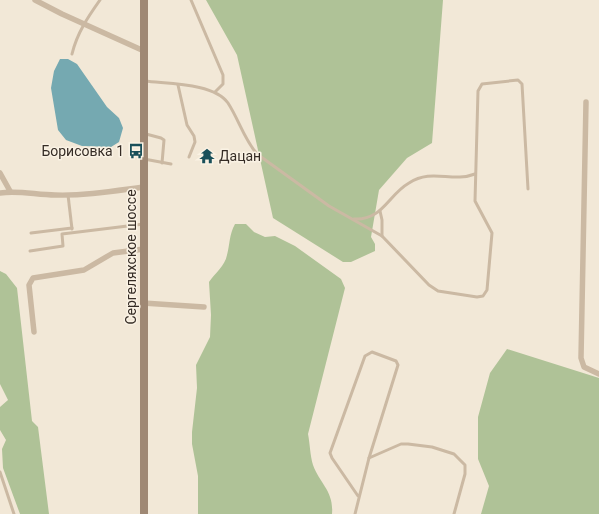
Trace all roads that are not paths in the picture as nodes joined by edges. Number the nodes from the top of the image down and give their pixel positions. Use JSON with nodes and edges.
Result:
{"nodes":[{"id":1,"x":35,"y":0,"type":"edge"},
{"id":2,"x":100,"y":0,"type":"edge"},
{"id":3,"x":144,"y":0,"type":"edge"},
{"id":4,"x":191,"y":0,"type":"edge"},
{"id":5,"x":83,"y":24,"type":"junction"},
{"id":6,"x":144,"y":51,"type":"junction"},
{"id":7,"x":72,"y":54,"type":"dead end"},
{"id":8,"x":146,"y":81,"type":"junction"},
{"id":9,"x":178,"y":84,"type":"junction"},
{"id":10,"x":215,"y":92,"type":"junction"},
{"id":11,"x":586,"y":102,"type":"dead end"},
{"id":12,"x":144,"y":134,"type":"junction"},
{"id":13,"x":189,"y":157,"type":"dead end"},
{"id":14,"x":144,"y":159,"type":"junction"},
{"id":15,"x":162,"y":163,"type":"junction"},
{"id":16,"x":171,"y":164,"type":"dead end"},
{"id":17,"x":0,"y":173,"type":"edge"},
{"id":18,"x":475,"y":174,"type":"junction"},
{"id":19,"x":144,"y":188,"type":"junction"},
{"id":20,"x":528,"y":189,"type":"dead end"},
{"id":21,"x":10,"y":192,"type":"junction"},
{"id":22,"x":0,"y":193,"type":"edge"},
{"id":23,"x":68,"y":194,"type":"junction"},
{"id":24,"x":380,"y":212,"type":"junction"},
{"id":25,"x":352,"y":219,"type":"junction"},
{"id":26,"x":144,"y":224,"type":"junction"},
{"id":27,"x":72,"y":228,"type":"junction"},
{"id":28,"x":31,"y":233,"type":"dead end"},
{"id":29,"x":72,"y":233,"type":"junction"},
{"id":30,"x":382,"y":236,"type":"junction"},
{"id":31,"x":144,"y":250,"type":"junction"},
{"id":32,"x":30,"y":251,"type":"dead end"},
{"id":33,"x":144,"y":303,"type":"junction"},
{"id":34,"x":204,"y":307,"type":"dead end"},
{"id":35,"x":34,"y":332,"type":"dead end"},
{"id":36,"x":599,"y":374,"type":"edge"},
{"id":37,"x":369,"y":458,"type":"junction"},
{"id":38,"x":0,"y":472,"type":"edge"},
{"id":39,"x":358,"y":496,"type":"junction"},
{"id":40,"x":14,"y":514,"type":"edge"},
{"id":41,"x":144,"y":514,"type":"edge"},
{"id":42,"x":355,"y":514,"type":"edge"},
{"id":43,"x":454,"y":514,"type":"edge"}],
"edges":[{"from":1,"to":5,"type":"street"},
{"from":2,"to":5,"type":"lane"},
{"from":3,"to":6,"type":"main road","name":"Сергеляхское шоссе"},
{"from":4,"to":10,"type":"lane"},
{"from":5,"to":6,"type":"street"},
{"from":5,"to":7,"type":"lane"},
{"from":6,"to":8,"type":"main road","name":"Сергеляхское шоссе"},
{"from":8,"to":9,"type":"lane"},
{"from":8,"to":12,"type":"main road","name":"Сергеляхское шоссе"},
{"from":9,"to":10,"type":"lane"},
{"from":9,"to":13,"type":"lane"},
{"from":10,"to":25,"type":"lane"},
{"from":11,"to":36,"type":"street"},
{"from":12,"to":14,"type":"main road","name":"Сергеляхское шоссе"},
{"from":12,"to":15,"type":"lane"},
{"from":14,"to":15,"type":"lane"},
{"from":14,"to":19,"type":"main road","name":"Сергеляхское шоссе"},
{"from":15,"to":16,"type":"lane"},
{"from":17,"to":21,"type":"street"},
{"from":18,"to":20,"type":"lane"},
{"from":18,"to":24,"type":"lane"},
{"from":18,"to":30,"type":"lane"},
{"from":19,"to":23,"type":"street"},
{"from":19,"to":26,"type":"main road","name":"Сергеляхское шоссе"},
{"from":21,"to":22,"type":"street"},
{"from":21,"to":23,"type":"street"},
{"from":23,"to":27,"type":"lane"},
{"from":24,"to":25,"type":"lane"},
{"from":24,"to":30,"type":"lane"},
{"from":25,"to":30,"type":"lane"},
{"from":26,"to":29,"type":"lane"},
{"from":26,"to":31,"type":"main road","name":"Сергеляхское шоссе"},
{"from":27,"to":28,"type":"lane"},
{"from":27,"to":29,"type":"lane"},
{"from":29,"to":32,"type":"lane"},
{"from":31,"to":33,"type":"main road","name":"Сергеляхское шоссе"},
{"from":31,"to":35,"type":"street"},
{"from":33,"to":34,"type":"street"},
{"from":33,"to":41,"type":"main road","name":"Сергеляхское шоссе"},
{"from":37,"to":39,"type":"lane"},
{"from":37,"to":39,"type":"lane"},
{"from":37,"to":43,"type":"lane"},
{"from":38,"to":40,"type":"lane"},
{"from":39,"to":42,"type":"lane"}]}
